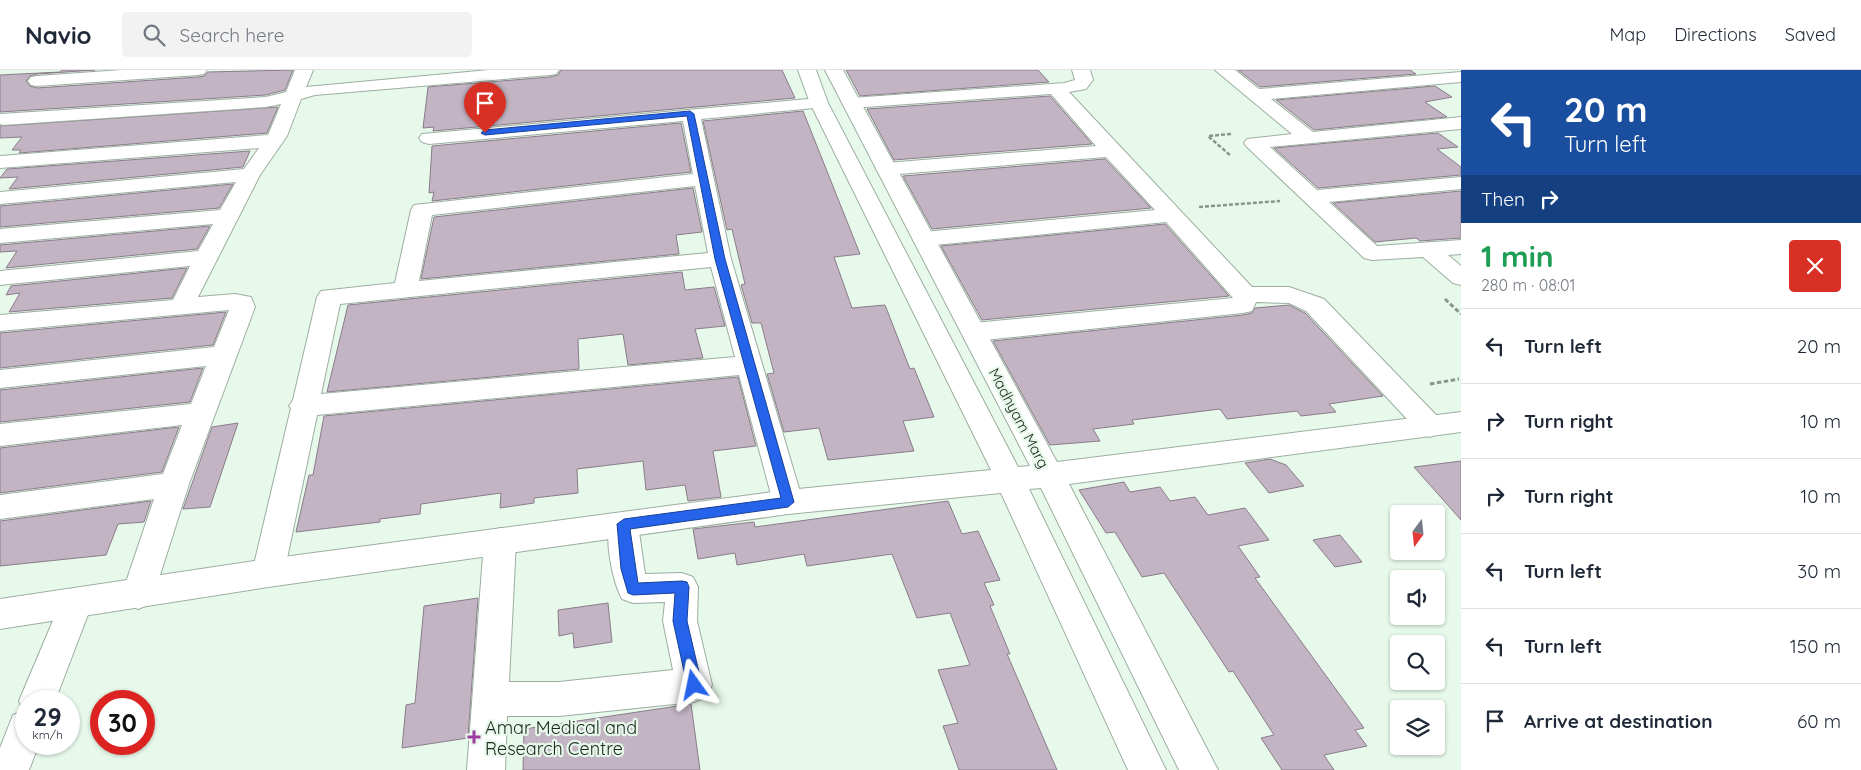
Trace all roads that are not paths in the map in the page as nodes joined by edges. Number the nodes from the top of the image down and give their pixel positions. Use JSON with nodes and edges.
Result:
{"nodes":[{"id":1,"x":198,"y":70,"type":"edge"},
{"id":2,"x":304,"y":70,"type":"edge"},
{"id":3,"x":550,"y":70,"type":"edge"},
{"id":4,"x":807,"y":70,"type":"edge"},
{"id":5,"x":834,"y":70,"type":"edge"},
{"id":6,"x":1081,"y":70,"type":"edge"},
{"id":7,"x":1224,"y":70,"type":"edge"},
{"id":8,"x":398,"y":76,"type":"edge"},
{"id":9,"x":1461,"y":77,"type":"edge"},
{"id":10,"x":32,"y":86,"type":"edge"},
{"id":11,"x":1056,"y":89,"type":"junction"},
{"id":12,"x":1255,"y":95,"type":"junction"},
{"id":13,"x":295,"y":96,"type":"junction"},
{"id":14,"x":819,"y":103,"type":"junction"},
{"id":15,"x":852,"y":103,"type":"junction"},
{"id":16,"x":690,"y":114,"type":"junction"},
{"id":17,"x":1,"y":121,"type":"edge"},
{"id":18,"x":1461,"y":123,"type":"edge"},
{"id":19,"x":429,"y":138,"type":"dead end"},
{"id":20,"x":1309,"y":138,"type":"junction"},
{"id":21,"x":271,"y":141,"type":"junction"},
{"id":22,"x":1111,"y":151,"type":"junction"},
{"id":23,"x":0,"y":162,"type":"edge"},
{"id":24,"x":886,"y":169,"type":"junction"},
{"id":25,"x":250,"y":175,"type":"junction"},
{"id":26,"x":702,"y":178,"type":"junction"},
{"id":27,"x":1461,"y":183,"type":"edge"},
{"id":28,"x":1312,"y":197,"type":"junction"},
{"id":29,"x":0,"y":198,"type":"edge"},
{"id":30,"x":1182,"y":211,"type":"junction"},
{"id":31,"x":227,"y":216,"type":"junction"},
{"id":32,"x":0,"y":236,"type":"edge"},
{"id":33,"x":924,"y":240,"type":"junction"},
{"id":34,"x":1461,"y":247,"type":"edge"},
{"id":35,"x":1430,"y":250,"type":"junction"},
{"id":36,"x":206,"y":257,"type":"junction"},
{"id":37,"x":720,"y":259,"type":"junction"},
{"id":38,"x":0,"y":278,"type":"edge"},
{"id":39,"x":1461,"y":278,"type":"edge"},
{"id":40,"x":405,"y":290,"type":"junction"},
{"id":41,"x":1246,"y":295,"type":"junction"},
{"id":42,"x":182,"y":305,"type":"junction"},
{"id":43,"x":0,"y":323,"type":"edge"},
{"id":44,"x":974,"y":332,"type":"junction"},
{"id":45,"x":223,"y":355,"type":"junction"},
{"id":46,"x":751,"y":365,"type":"junction"},
{"id":47,"x":0,"y":379,"type":"edge"},
{"id":48,"x":303,"y":406,"type":"junction"},
{"id":49,"x":201,"y":413,"type":"junction"},
{"id":50,"x":1461,"y":422,"type":"edge"},
{"id":51,"x":1430,"y":426,"type":"junction"},
{"id":52,"x":0,"y":435,"type":"edge"},
{"id":53,"x":1049,"y":474,"type":"junction"},
{"id":54,"x":1010,"y":480,"type":"junction"},
{"id":55,"x":174,"y":484,"type":"junction"},
{"id":56,"x":788,"y":502,"type":"junction"},
{"id":57,"x":0,"y":507,"type":"edge"},
{"id":58,"x":624,"y":524,"type":"junction"},
{"id":59,"x":500,"y":541,"type":"junction"},
{"id":60,"x":268,"y":573,"type":"junction"},
{"id":61,"x":138,"y":594,"type":"junction"},
{"id":62,"x":76,"y":604,"type":"junction"},
{"id":63,"x":0,"y":614,"type":"edge"},
{"id":64,"x":41,"y":690,"type":"edge"},
{"id":65,"x":490,"y":699,"type":"junction"},
{"id":66,"x":16,"y":755,"type":"edge"},
{"id":67,"x":10,"y":770,"type":"edge"},
{"id":68,"x":486,"y":770,"type":"edge"},
{"id":69,"x":1147,"y":770,"type":"edge"},
{"id":70,"x":1199,"y":770,"type":"edge"}],
"edges":[{"from":1,"to":10,"type":"street"},
{"from":2,"to":13,"type":"street"},
{"from":3,"to":8,"type":"street"},
{"from":4,"to":14,"type":"street"},
{"from":5,"to":15,"type":"street","name":"Madhyam Marg"},
{"from":6,"to":11,"type":"street"},
{"from":7,"to":12,"type":"street"},
{"from":8,"to":13,"type":"street"},
{"from":9,"to":12,"type":"street"},
{"from":10,"to":17,"type":"street"},
{"from":11,"to":15,"type":"street"},
{"from":11,"to":22,"type":"street"},
{"from":12,"to":20,"type":"street"},
{"from":13,"to":17,"type":"street"},
{"from":13,"to":21,"type":"street"},
{"from":14,"to":16,"type":"street"},
{"from":14,"to":54,"type":"street"},
{"from":15,"to":24,"type":"street","name":"Madhyam Marg"},
{"from":16,"to":19,"type":"street"},
{"from":16,"to":26,"type":"street"},
{"from":18,"to":20,"type":"street"},
{"from":20,"to":28,"type":"street"},
{"from":21,"to":23,"type":"street"},
{"from":21,"to":25,"type":"street"},
{"from":22,"to":24,"type":"street"},
{"from":22,"to":30,"type":"street"},
{"from":24,"to":33,"type":"street","name":"Madhyam Marg"},
{"from":25,"to":29,"type":"street"},
{"from":25,"to":31,"type":"street"},
{"from":26,"to":37,"type":"street"},
{"from":26,"to":40,"type":"street"},
{"from":27,"to":28,"type":"street"},
{"from":28,"to":35,"type":"street"},
{"from":30,"to":33,"type":"street"},
{"from":30,"to":41,"type":"street"},
{"from":31,"to":32,"type":"street"},
{"from":31,"to":36,"type":"street"},
{"from":33,"to":44,"type":"street","name":"Madhyam Marg"},
{"from":34,"to":35,"type":"street"},
{"from":35,"to":39,"type":"street"},
{"from":36,"to":38,"type":"street"},
{"from":36,"to":42,"type":"street"},
{"from":37,"to":40,"type":"street"},
{"from":37,"to":46,"type":"street"},
{"from":40,"to":48,"type":"street"},
{"from":41,"to":44,"type":"street"},
{"from":41,"to":51,"type":"street"},
{"from":42,"to":43,"type":"street"},
{"from":42,"to":45,"type":"street"},
{"from":44,"to":53,"type":"street","name":"Madhyam Marg"},
{"from":45,"to":47,"type":"street"},
{"from":45,"to":49,"type":"street"},
{"from":46,"to":48,"type":"street"},
{"from":46,"to":56,"type":"street"},
{"from":48,"to":60,"type":"street"},
{"from":49,"to":52,"type":"street"},
{"from":49,"to":55,"type":"street"},
{"from":50,"to":51,"type":"street"},
{"from":51,"to":53,"type":"street"},
{"from":53,"to":54,"type":"street"},
{"from":53,"to":70,"type":"street","name":"Madhyam Marg"},
{"from":54,"to":56,"type":"street"},
{"from":54,"to":69,"type":"street"},
{"from":55,"to":57,"type":"street"},
{"from":55,"to":61,"type":"street"},
{"from":56,"to":58,"type":"street"},
{"from":58,"to":59,"type":"street"},
{"from":58,"to":65,"type":"street"},
{"from":59,"to":60,"type":"street"},
{"from":59,"to":65,"type":"street"},
{"from":60,"to":61,"type":"street"},
{"from":61,"to":62,"type":"street"},
{"from":62,"to":63,"type":"street"},
{"from":62,"to":64,"type":"street"},
{"from":65,"to":68,"type":"street"},
{"from":66,"to":67,"type":"street"}]}
